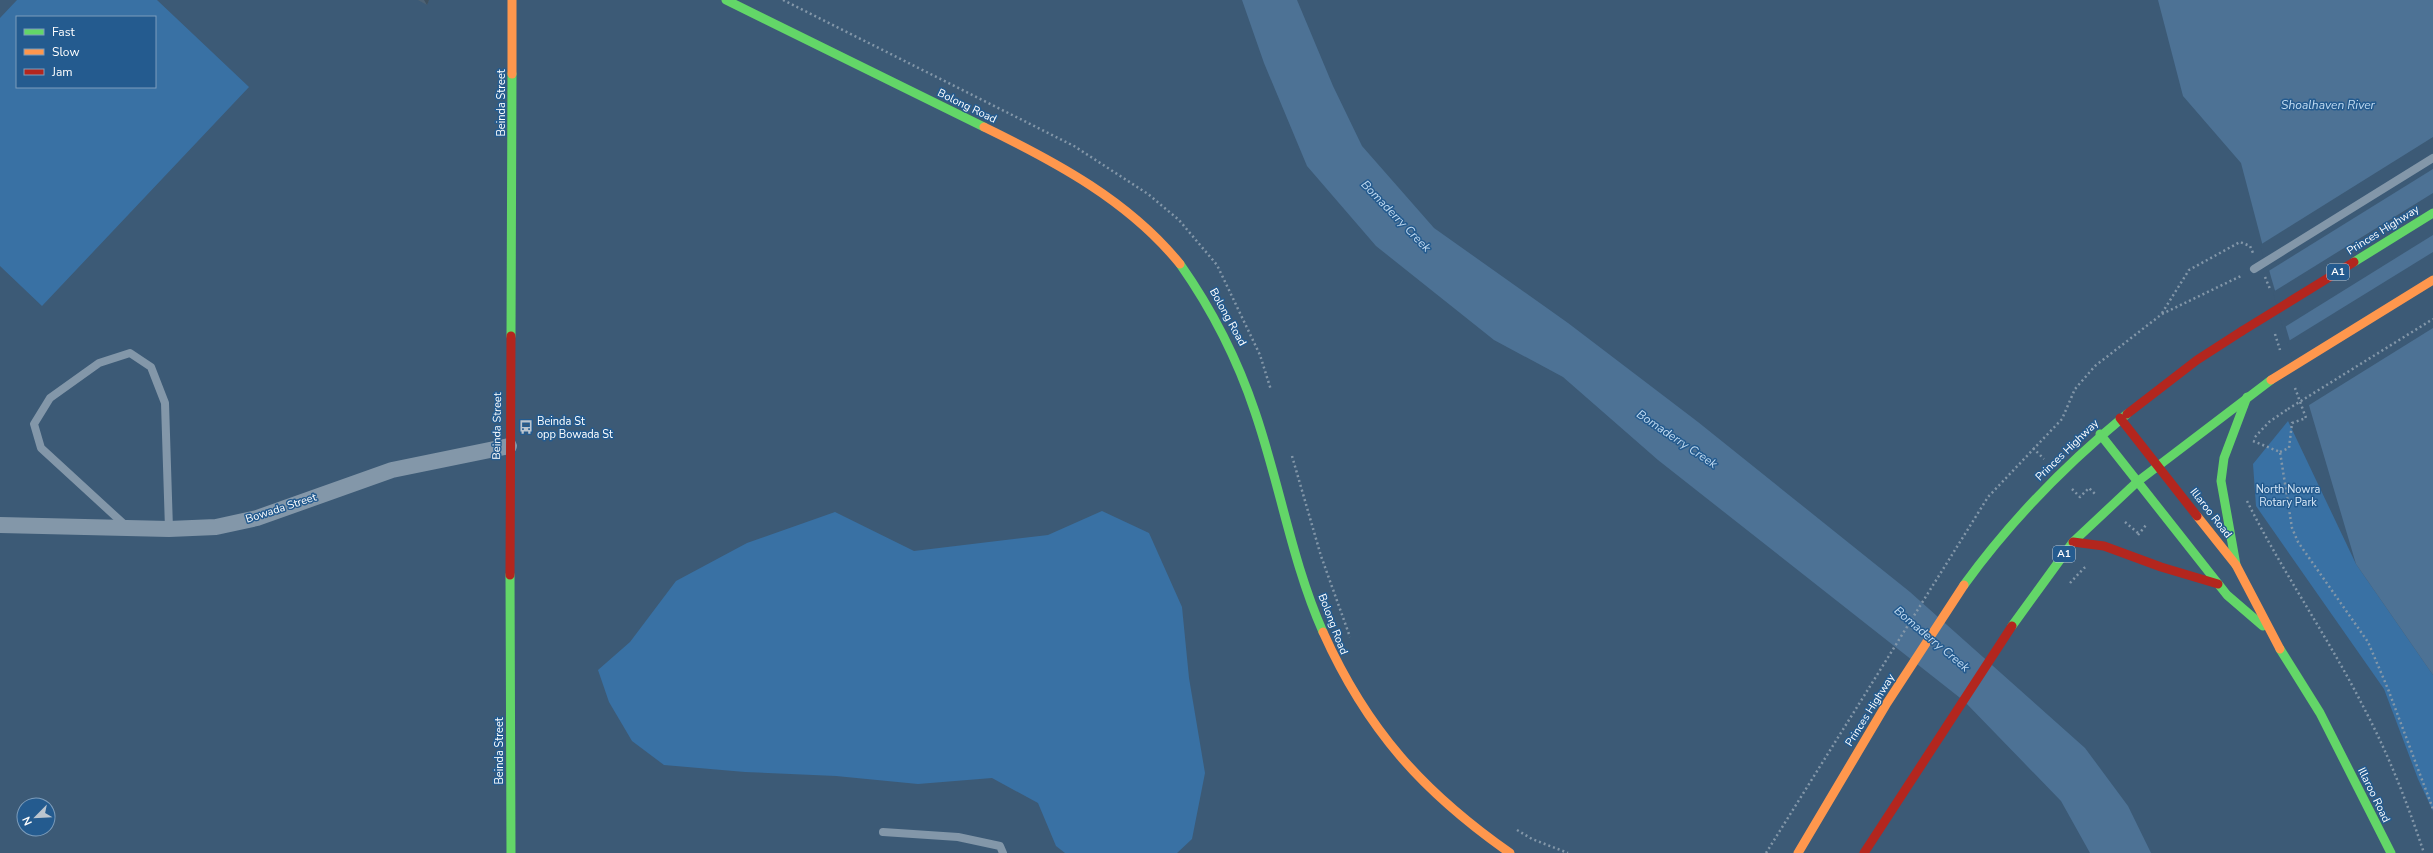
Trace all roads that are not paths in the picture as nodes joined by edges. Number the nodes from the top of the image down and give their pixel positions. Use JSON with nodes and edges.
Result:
{"nodes":[{"id":1,"x":512,"y":0,"type":"edge"},
{"id":2,"x":726,"y":0,"type":"edge"},
{"id":3,"x":2433,"y":158,"type":"edge"},
{"id":4,"x":2433,"y":213,"type":"edge"},
{"id":5,"x":2254,"y":269,"type":"road end"},
{"id":6,"x":2433,"y":280,"type":"edge"},
{"id":7,"x":2247,"y":398,"type":"junction"},
{"id":8,"x":2120,"y":418,"type":"junction"},
{"id":9,"x":2100,"y":434,"type":"junction"},
{"id":10,"x":508,"y":446,"type":"junction"},
{"id":11,"x":2158,"y":465,"type":"junction"},
{"id":12,"x":2137,"y":482,"type":"junction"},
{"id":13,"x":0,"y":525,"type":"edge"},
{"id":14,"x":126,"y":526,"type":"junction"},
{"id":15,"x":169,"y":529,"type":"junction"},
{"id":16,"x":2073,"y":542,"type":"junction"},
{"id":17,"x":2236,"y":565,"type":"junction"},
{"id":18,"x":2218,"y":584,"type":"junction"},
{"id":19,"x":2270,"y":632,"type":"junction"},
{"id":20,"x":883,"y":832,"type":"dead end"},
{"id":21,"x":2386,"y":848,"type":"edge"},
{"id":22,"x":511,"y":853,"type":"edge"},
{"id":23,"x":1004,"y":853,"type":"edge"},
{"id":24,"x":1509,"y":853,"type":"edge"},
{"id":25,"x":1798,"y":853,"type":"edge"},
{"id":26,"x":1864,"y":853,"type":"edge"},
{"id":27,"x":2391,"y":853,"type":"edge"}],
"edges":[{"from":1,"to":10,"type":"main road","name":"Beinda Street"},
{"from":2,"to":24,"type":"main road","name":"Bolong Road"},
{"from":3,"to":5,"type":"lane","bridge":true},
{"from":4,"to":8,"type":"main road","name":"Princes Highway","number":"A1","bridge":true},
{"from":6,"to":7,"type":"main road","number":"A1","bridge":true},
{"from":7,"to":11,"type":"main road","number":"A1"},
{"from":7,"to":17,"type":"main road"},
{"from":8,"to":9,"type":"main road","name":"Princes Highway","number":"A1"},
{"from":8,"to":11,"type":"main road","name":"Illaroo Road"},
{"from":9,"to":12,"type":"main road","name":"Illaroo Road"},
{"from":9,"to":25,"type":"main road","name":"Princes Highway","number":"A1"},
{"from":10,"to":15,"type":"street","name":"Bowada Street"},
{"from":10,"to":22,"type":"main road","name":"Beinda Street"},
{"from":11,"to":12,"type":"main road","number":"A1"},
{"from":11,"to":17,"type":"main road","name":"Illaroo Road"},
{"from":12,"to":16,"type":"main road","number":"A1"},
{"from":12,"to":18,"type":"main road","name":"Illaroo Road"},
{"from":13,"to":14,"type":"street","name":"Bowada Street"},
{"from":14,"to":15,"type":"street","name":"Bowada Street"},
{"from":14,"to":15,"type":"lane"},
{"from":16,"to":18,"type":"main road"},
{"from":16,"to":26,"type":"main road","number":"A1"},
{"from":17,"to":19,"type":"main road","name":"Illaroo Road"},
{"from":18,"to":19,"type":"main road","name":"Illaroo Road"},
{"from":19,"to":21,"type":"main road","name":"Illaroo Road"},
{"from":20,"to":23,"type":"lane"},
{"from":21,"to":27,"type":"main road","name":"Illaroo Road"}]}
